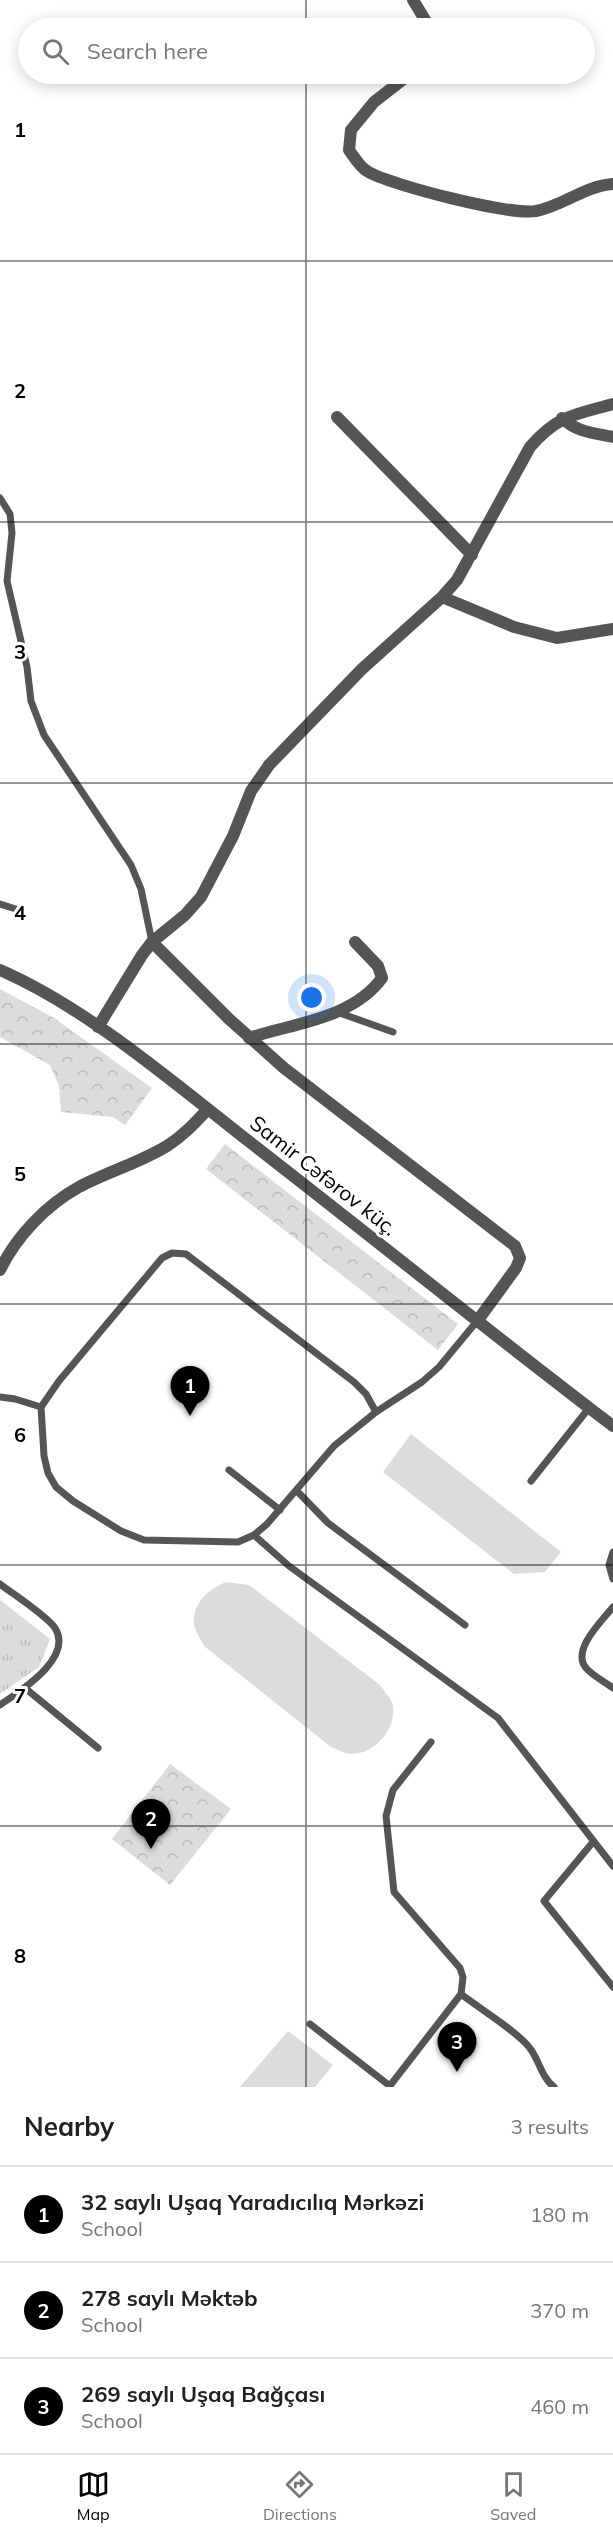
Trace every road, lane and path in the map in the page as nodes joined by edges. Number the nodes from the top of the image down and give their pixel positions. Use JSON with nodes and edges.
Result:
{"nodes":[{"id":1,"x":413,"y":0,"type":"edge"},
{"id":2,"x":424,"y":18,"type":"edge"},
{"id":3,"x":398,"y":84,"type":"edge"},
{"id":4,"x":613,"y":184,"type":"edge"},
{"id":5,"x":613,"y":404,"type":"edge"},
{"id":6,"x":338,"y":417,"type":"dead end"},
{"id":7,"x":562,"y":418,"type":"junction"},
{"id":8,"x":613,"y":437,"type":"edge"},
{"id":9,"x":0,"y":498,"type":"edge"},
{"id":10,"x":472,"y":555,"type":"junction"},
{"id":11,"x":442,"y":597,"type":"junction"},
{"id":12,"x":613,"y":629,"type":"edge"},
{"id":13,"x":0,"y":904,"type":"edge"},
{"id":14,"x":19,"y":910,"type":"dead end"},
{"id":15,"x":152,"y":942,"type":"junction"},
{"id":16,"x":355,"y":942,"type":"dead end"},
{"id":17,"x":0,"y":970,"type":"edge"},
{"id":18,"x":337,"y":1012,"type":"junction"},
{"id":19,"x":98,"y":1027,"type":"junction"},
{"id":20,"x":393,"y":1032,"type":"dead end"},
{"id":21,"x":249,"y":1038,"type":"junction"},
{"id":22,"x":208,"y":1109,"type":"junction"},
{"id":23,"x":0,"y":1270,"type":"edge"},
{"id":24,"x":478,"y":1320,"type":"junction"},
{"id":25,"x":0,"y":1397,"type":"edge"},
{"id":26,"x":41,"y":1407,"type":"junction"},
{"id":27,"x":589,"y":1408,"type":"junction"},
{"id":28,"x":376,"y":1412,"type":"junction"},
{"id":29,"x":613,"y":1426,"type":"edge"},
{"id":30,"x":229,"y":1470,"type":"dead end"},
{"id":31,"x":531,"y":1481,"type":"dead end"},
{"id":32,"x":297,"y":1491,"type":"junction"},
{"id":33,"x":280,"y":1510,"type":"junction"},
{"id":34,"x":254,"y":1535,"type":"junction"},
{"id":35,"x":613,"y":1552,"type":"edge"},
{"id":36,"x":613,"y":1579,"type":"edge"},
{"id":37,"x":0,"y":1584,"type":"edge"},
{"id":38,"x":613,"y":1607,"type":"edge"},
{"id":39,"x":465,"y":1625,"type":"dead end"},
{"id":40,"x":25,"y":1688,"type":"junction"},
{"id":41,"x":613,"y":1688,"type":"edge"},
{"id":42,"x":0,"y":1705,"type":"edge"},
{"id":43,"x":431,"y":1742,"type":"dead end"},
{"id":44,"x":98,"y":1748,"type":"dead end"},
{"id":45,"x":593,"y":1842,"type":"junction"},
{"id":46,"x":613,"y":1866,"type":"edge"},
{"id":47,"x":613,"y":1987,"type":"edge"},
{"id":48,"x":461,"y":1994,"type":"junction"},
{"id":49,"x":310,"y":2024,"type":"dead end"},
{"id":50,"x":389,"y":2086,"type":"edge"},
{"id":51,"x":554,"y":2087,"type":"edge"}],
"edges":[{"from":1,"to":2,"type":"street"},
{"from":3,"to":4,"type":"street"},
{"from":5,"to":7,"type":"street"},
{"from":6,"to":10,"type":"street"},
{"from":7,"to":8,"type":"street"},
{"from":7,"to":10,"type":"street"},
{"from":9,"to":15,"type":"lane"},
{"from":10,"to":11,"type":"street"},
{"from":11,"to":12,"type":"street"},
{"from":11,"to":15,"type":"street"},
{"from":13,"to":14,"type":"lane"},
{"from":15,"to":19,"type":"street"},
{"from":15,"to":21,"type":"street"},
{"from":16,"to":18,"type":"street"},
{"from":17,"to":19,"type":"street","name":"Samir Cəfərov küç."},
{"from":18,"to":20,"type":"lane"},
{"from":18,"to":21,"type":"street"},
{"from":19,"to":22,"type":"street","name":"Samir Cəfərov küç."},
{"from":21,"to":24,"type":"street"},
{"from":22,"to":23,"type":"street"},
{"from":22,"to":24,"type":"street","name":"Samir Cəfərov küç."},
{"from":24,"to":27,"type":"street","name":"Samir Cəfərov küç."},
{"from":24,"to":28,"type":"lane"},
{"from":25,"to":26,"type":"lane"},
{"from":26,"to":28,"type":"lane"},
{"from":26,"to":34,"type":"lane"},
{"from":27,"to":29,"type":"street","name":"Samir Cəfərov küç."},
{"from":27,"to":31,"type":"lane"},
{"from":28,"to":32,"type":"lane"},
{"from":30,"to":33,"type":"lane"},
{"from":32,"to":33,"type":"lane"},
{"from":32,"to":39,"type":"lane"},
{"from":33,"to":34,"type":"lane"},
{"from":34,"to":45,"type":"lane"},
{"from":35,"to":36,"type":"lane"},
{"from":37,"to":40,"type":"lane"},
{"from":38,"to":41,"type":"lane"},
{"from":40,"to":42,"type":"lane"},
{"from":40,"to":44,"type":"lane"},
{"from":43,"to":48,"type":"lane"},
{"from":45,"to":46,"type":"lane"},
{"from":45,"to":47,"type":"lane"},
{"from":48,"to":50,"type":"lane"},
{"from":48,"to":51,"type":"lane"},
{"from":49,"to":50,"type":"lane"}]}
